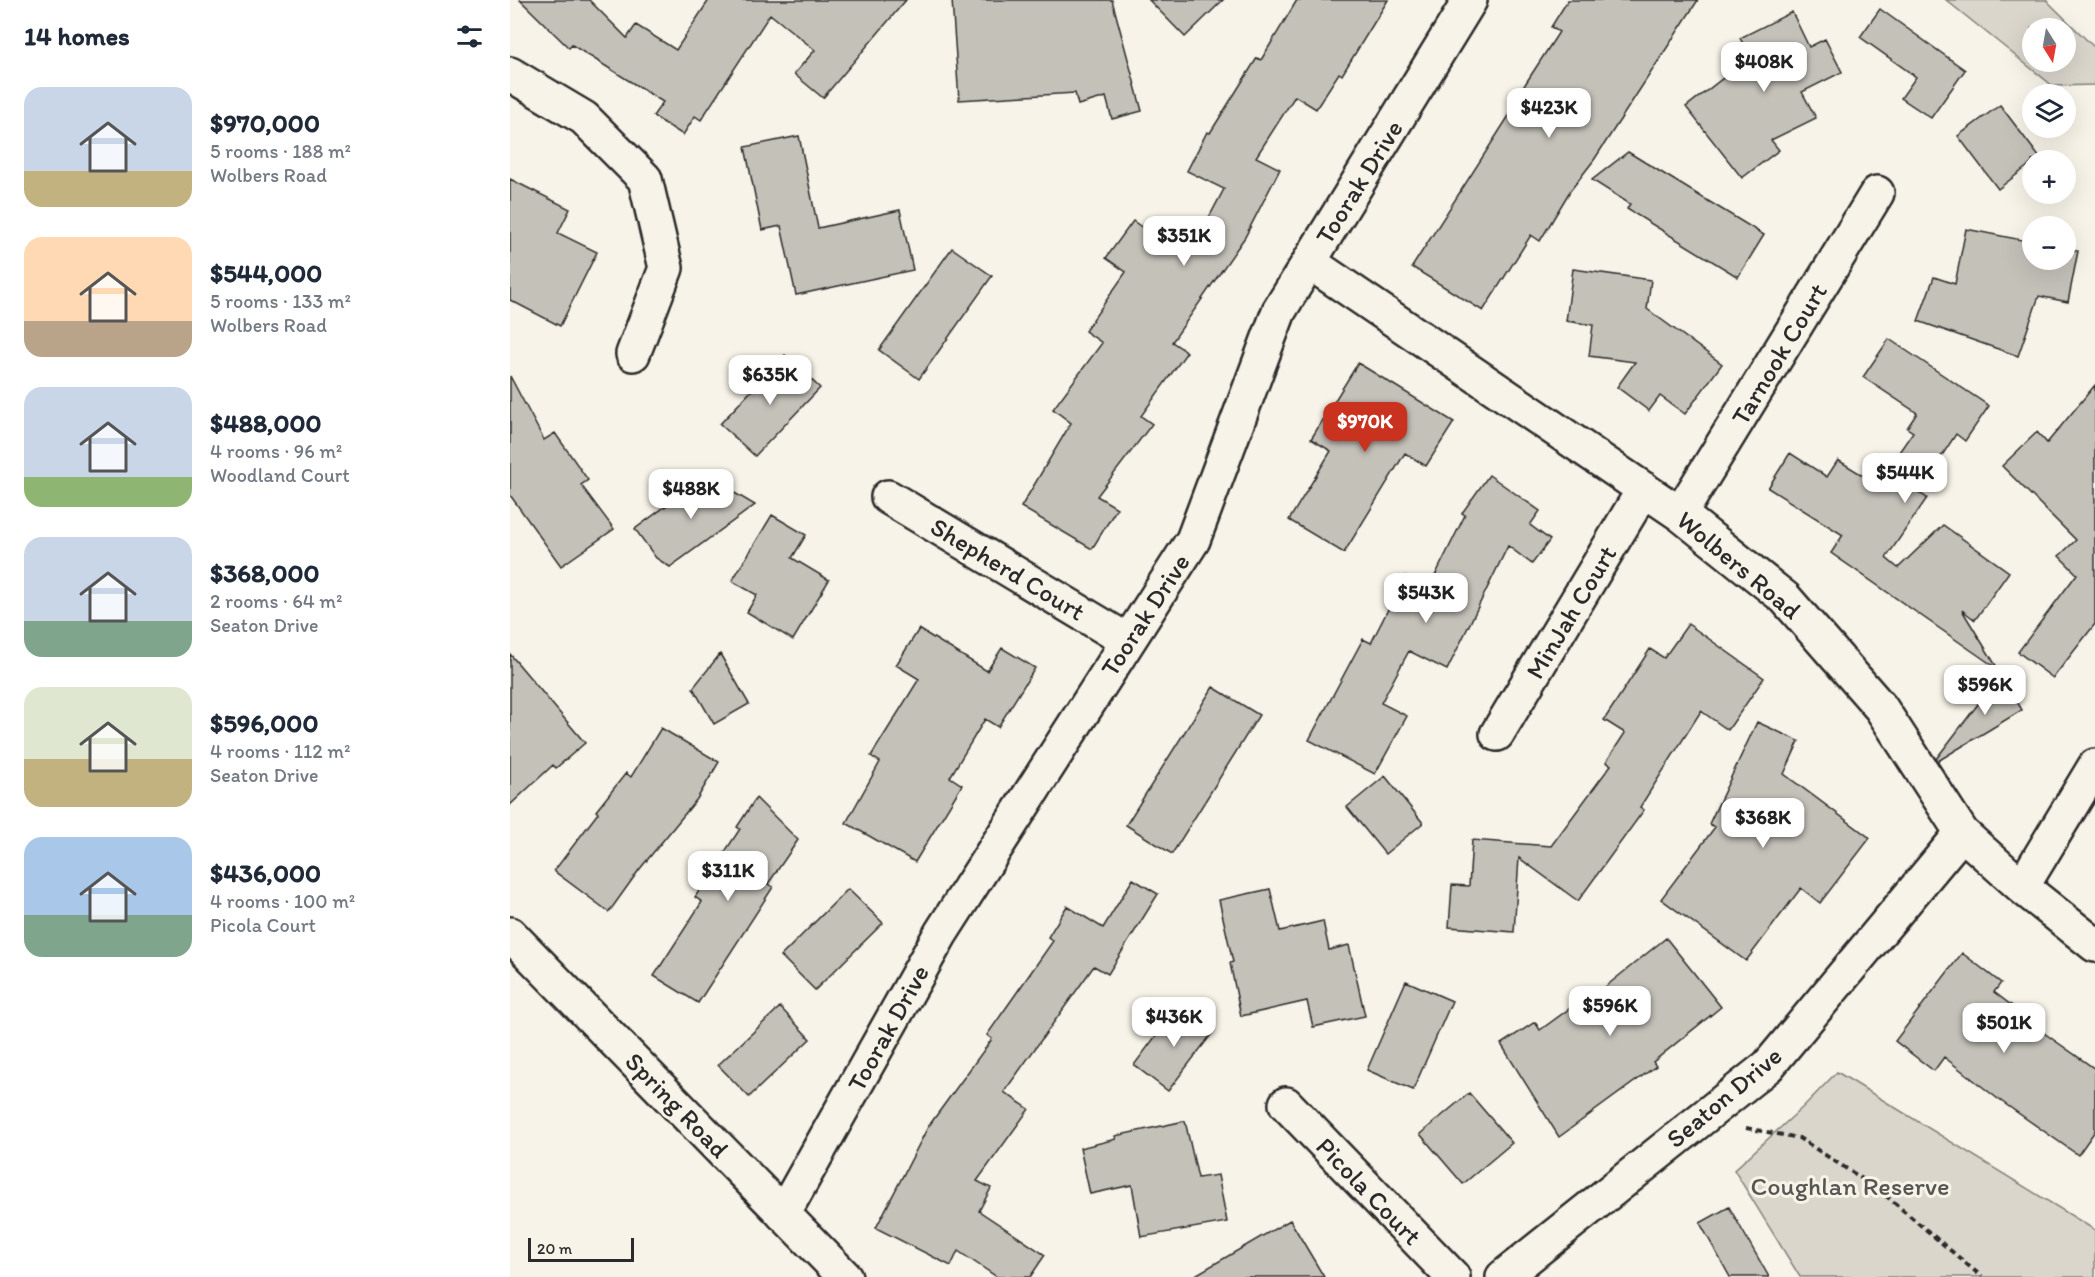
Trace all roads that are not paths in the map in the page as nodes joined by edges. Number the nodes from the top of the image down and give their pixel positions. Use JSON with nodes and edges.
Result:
{"nodes":[{"id":1,"x":1470,"y":0,"type":"edge"},
{"id":2,"x":510,"y":74,"type":"edge"},
{"id":3,"x":1877,"y":193,"type":"dead end"},
{"id":4,"x":1309,"y":262,"type":"junction"},
{"id":5,"x":633,"y":354,"type":"dead end"},
{"id":6,"x":1644,"y":489,"type":"junction"},
{"id":7,"x":888,"y":497,"type":"dead end"},
{"id":8,"x":1680,"y":514,"type":"junction"},
{"id":9,"x":1128,"y":641,"type":"junction"},
{"id":10,"x":1497,"y":734,"type":"dead end"},
{"id":11,"x":2095,"y":766,"type":"edge"},
{"id":12,"x":1962,"y":833,"type":"junction"},
{"id":13,"x":2022,"y":887,"type":"junction"},
{"id":14,"x":510,"y":934,"type":"edge"},
{"id":15,"x":2095,"y":945,"type":"edge"},
{"id":16,"x":1286,"y":1104,"type":"dead end"},
{"id":17,"x":783,"y":1214,"type":"junction"},
{"id":18,"x":1509,"y":1275,"type":"edge"},
{"id":19,"x":845,"y":1277,"type":"edge"},
{"id":20,"x":1453,"y":1277,"type":"edge"}],
"edges":[{"from":1,"to":4,"type":"street","name":"Toorak Drive"},
{"from":2,"to":5,"type":"street"},
{"from":3,"to":8,"type":"street","name":"Tarnook Court"},
{"from":4,"to":6,"type":"street","name":"Wolbers Road"},
{"from":4,"to":9,"type":"street","name":"Toorak Drive"},
{"from":6,"to":8,"type":"street","name":"Wolbers Road"},
{"from":6,"to":10,"type":"street","name":"MinJah Court"},
{"from":7,"to":9,"type":"street","name":"Shepherd Court"},
{"from":8,"to":12,"type":"street","name":"Wolbers Road"},
{"from":9,"to":17,"type":"street","name":"Toorak Drive"},
{"from":11,"to":13,"type":"street"},
{"from":12,"to":13,"type":"street","name":"Wolbers Road"},
{"from":12,"to":18,"type":"street","name":"Seaton Drive"},
{"from":13,"to":15,"type":"street","name":"Wolbers Road"},
{"from":14,"to":17,"type":"street","name":"Spring Road"},
{"from":16,"to":20,"type":"street","name":"Picola Court"},
{"from":17,"to":19,"type":"street","name":"Spring Road"}]}
